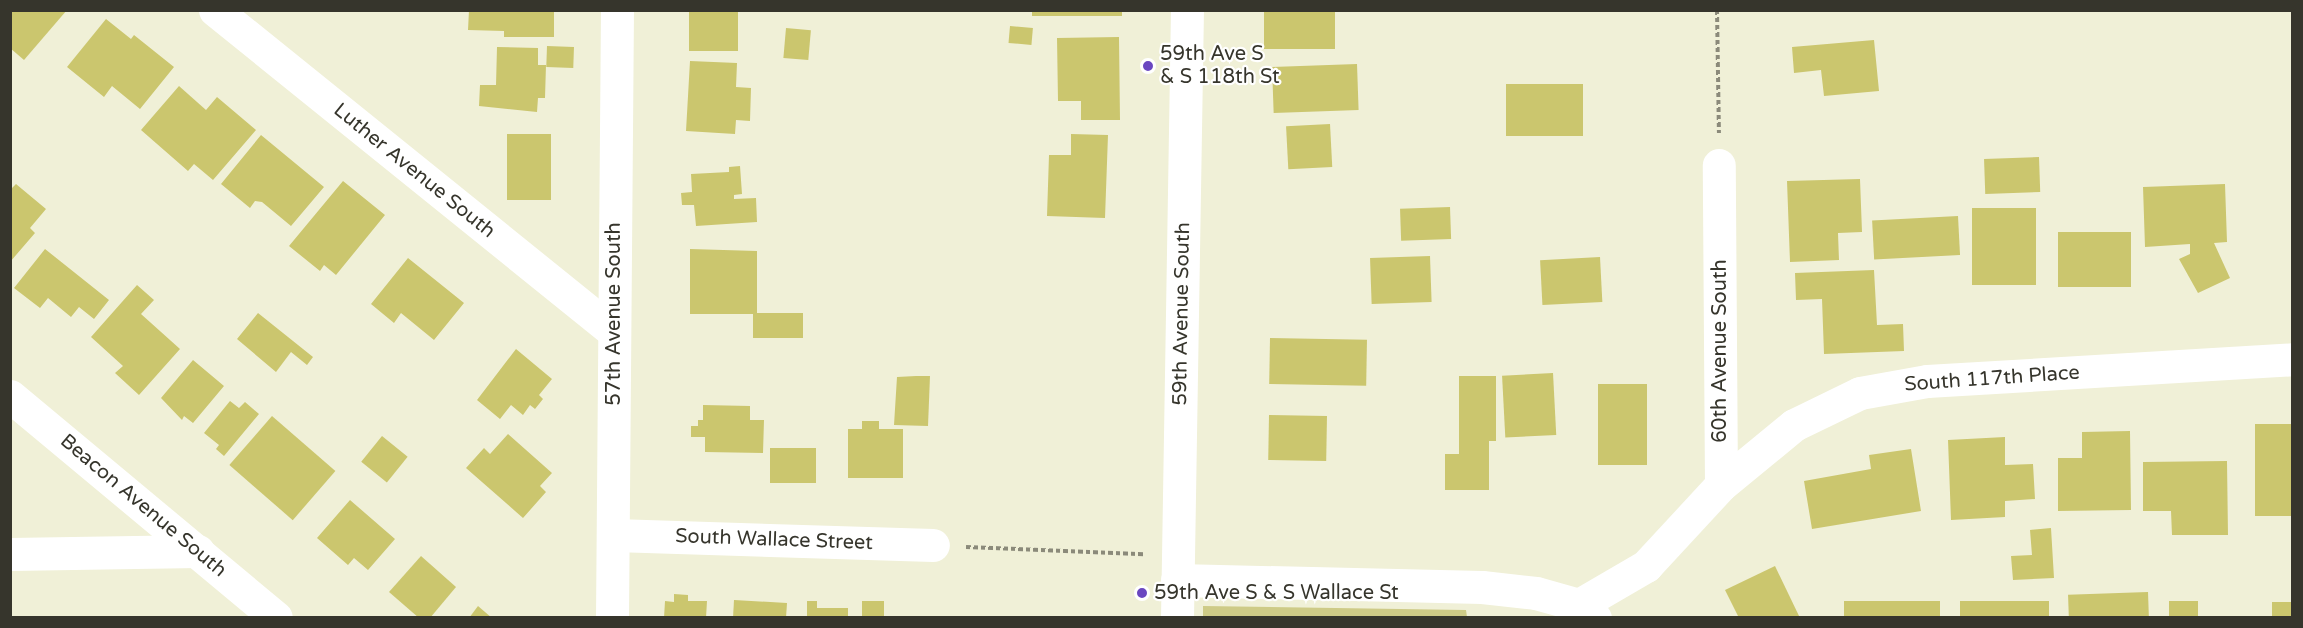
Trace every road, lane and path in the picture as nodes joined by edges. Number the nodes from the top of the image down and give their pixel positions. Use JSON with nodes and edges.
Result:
{"nodes":[{"id":1,"x":215,"y":10,"type":"edge"},
{"id":2,"x":617,"y":10,"type":"edge"},
{"id":3,"x":1187,"y":10,"type":"edge"},
{"id":4,"x":1718,"y":10,"type":"edge"},
{"id":5,"x":1719,"y":165,"type":"joint"},
{"id":6,"x":613,"y":331,"type":"junction"},
{"id":7,"x":2292,"y":359,"type":"edge"},
{"id":8,"x":10,"y":396,"type":"edge"},
{"id":9,"x":1720,"y":485,"type":"junction"},
{"id":10,"x":614,"y":535,"type":"junction"},
{"id":11,"x":933,"y":545,"type":"joint"},
{"id":12,"x":198,"y":551,"type":"junction"},
{"id":13,"x":10,"y":554,"type":"edge"},
{"id":14,"x":1177,"y":568,"type":"junction"},
{"id":15,"x":1587,"y":611,"type":"edge"},
{"id":16,"x":276,"y":618,"type":"edge"},
{"id":17,"x":612,"y":618,"type":"edge"},
{"id":18,"x":1177,"y":618,"type":"edge"}],
"edges":[{"from":1,"to":6,"type":"street","name":"Luther Avenue South"},
{"from":2,"to":6,"type":"street","name":"57th Avenue South"},
{"from":3,"to":14,"type":"street","name":"59th Avenue South"},
{"from":4,"to":5,"type":"path"},
{"from":5,"to":9,"type":"street","name":"60th Avenue South"},
{"from":6,"to":10,"type":"street","name":"57th Avenue South"},
{"from":7,"to":9,"type":"street","name":"South 117th Place"},
{"from":8,"to":12,"type":"street","name":"Beacon Avenue South"},
{"from":9,"to":15,"type":"street"},
{"from":10,"to":11,"type":"street","name":"South Wallace Street"},
{"from":10,"to":17,"type":"street","name":"57th Avenue South"},
{"from":11,"to":14,"type":"path"},
{"from":12,"to":13,"type":"street"},
{"from":12,"to":16,"type":"street","name":"Beacon Avenue South"},
{"from":14,"to":15,"type":"street"},
{"from":14,"to":18,"type":"street","name":"59th Avenue South"}]}
